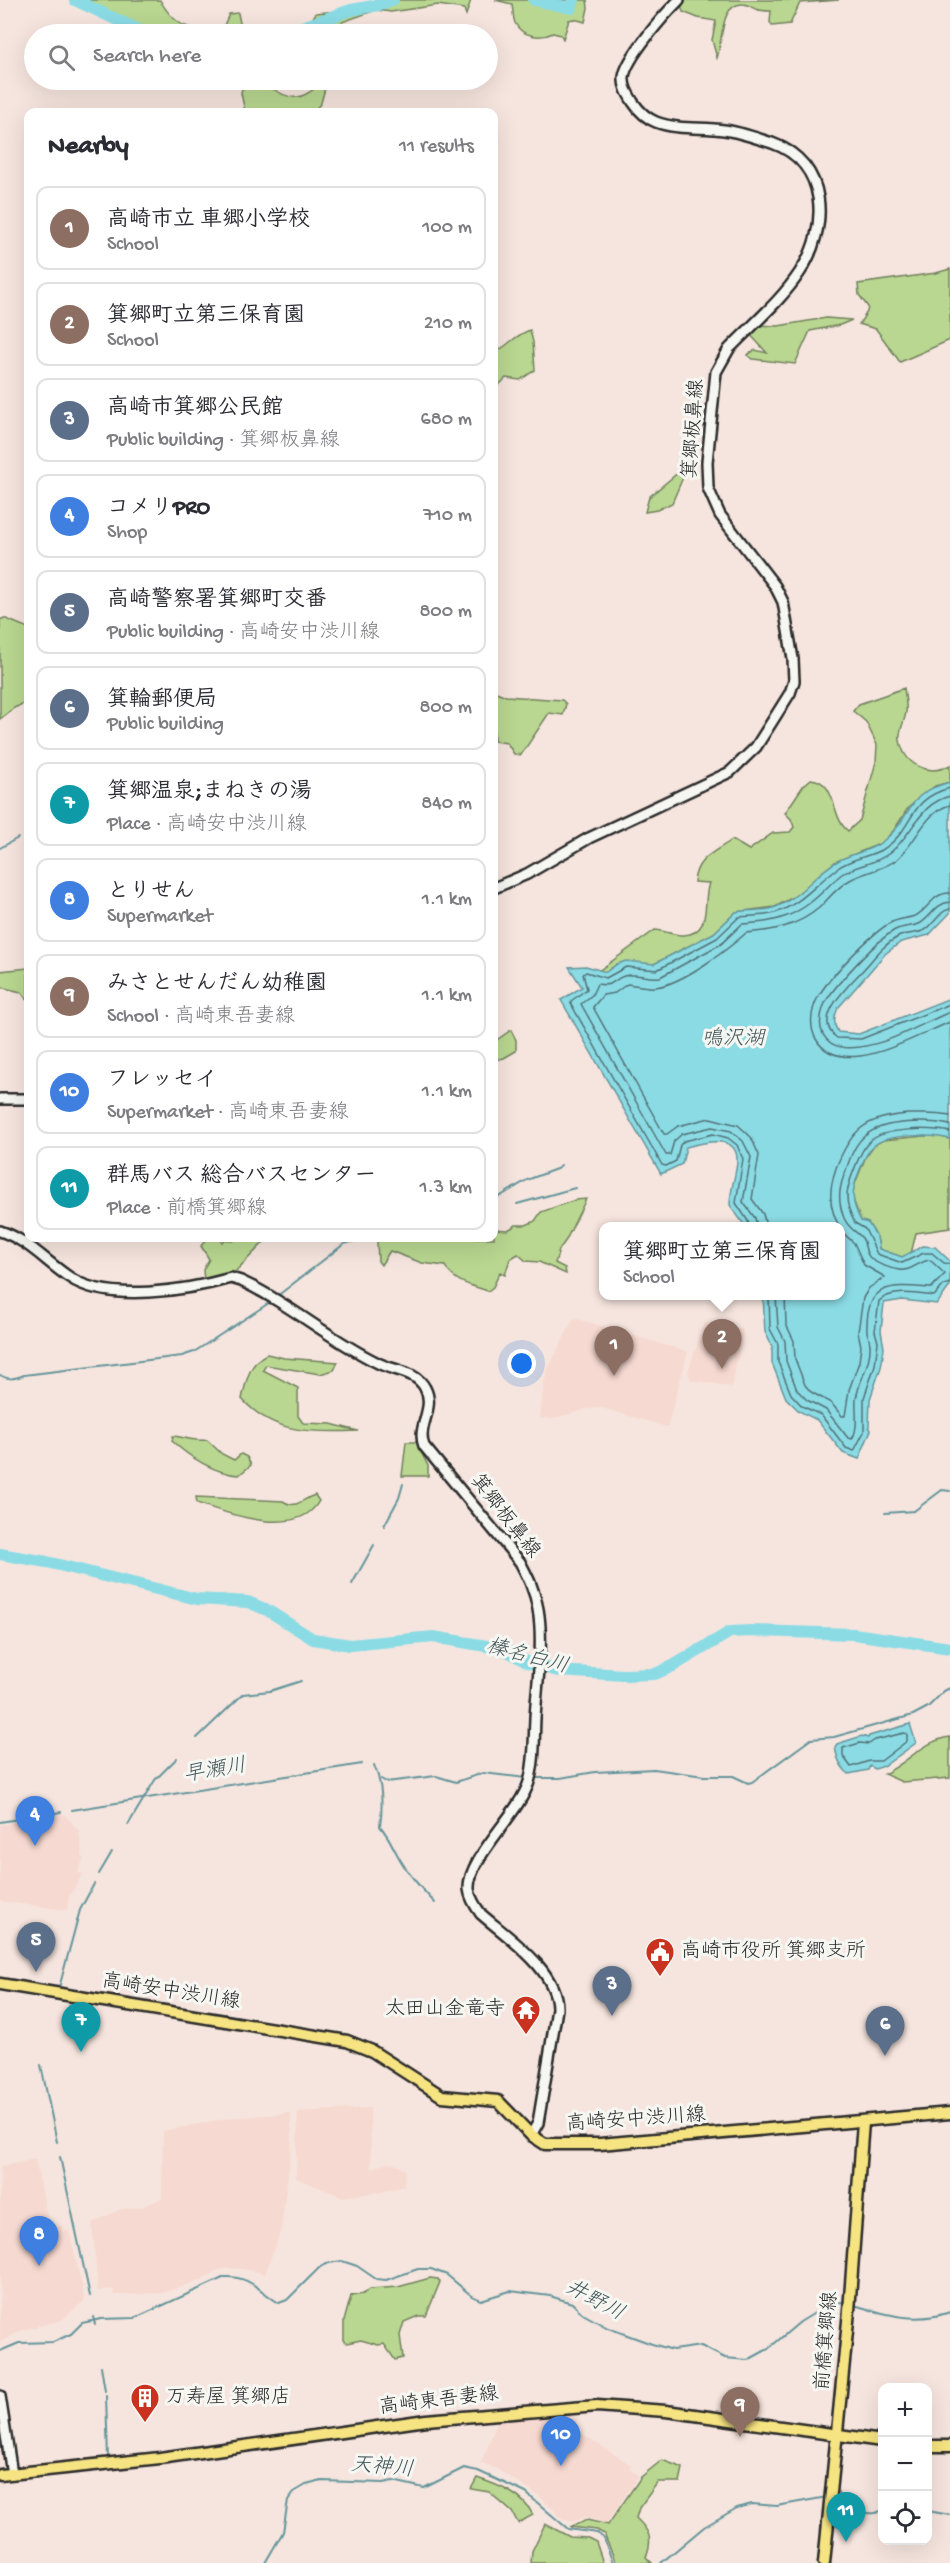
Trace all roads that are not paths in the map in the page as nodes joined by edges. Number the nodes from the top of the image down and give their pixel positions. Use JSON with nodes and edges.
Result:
{"nodes":[{"id":1,"x":679,"y":0,"type":"edge"},
{"id":2,"x":498,"y":886,"type":"edge"},
{"id":3,"x":0,"y":1099,"type":"edge"},
{"id":4,"x":24,"y":1099,"type":"edge"},
{"id":5,"x":0,"y":1231,"type":"edge"},
{"id":6,"x":0,"y":1984,"type":"edge"},
{"id":7,"x":950,"y":2113,"type":"edge"},
{"id":8,"x":863,"y":2122,"type":"junction"},
{"id":9,"x":531,"y":2135,"type":"junction"},
{"id":10,"x":0,"y":2396,"type":"edge"},
{"id":11,"x":837,"y":2434,"type":"junction"},
{"id":12,"x":878,"y":2440,"type":"edge"},
{"id":13,"x":932,"y":2446,"type":"edge"},
{"id":14,"x":950,"y":2446,"type":"edge"},
{"id":15,"x":12,"y":2474,"type":"junction"},
{"id":16,"x":0,"y":2475,"type":"edge"},
{"id":17,"x":824,"y":2563,"type":"edge"}],
"edges":[{"from":1,"to":2,"type":"main road","name":"箕郷板鼻線"},
{"from":3,"to":4,"type":"main road"},
{"from":5,"to":9,"type":"main road","name":"箕郷板鼻線"},
{"from":6,"to":9,"type":"main road","name":"高崎安中渋川線"},
{"from":7,"to":8,"type":"main road","name":"高崎安中渋川線"},
{"from":8,"to":9,"type":"main road","name":"高崎安中渋川線"},
{"from":8,"to":11,"type":"main road","name":"前橋箕郷線"},
{"from":10,"to":15,"type":"main road"},
{"from":11,"to":12,"type":"main road","name":"高崎東吾妻線"},
{"from":11,"to":15,"type":"main road","name":"高崎東吾妻線"},
{"from":11,"to":17,"type":"main road","name":"前橋箕郷線"},
{"from":13,"to":14,"type":"main road"},
{"from":15,"to":16,"type":"main road","name":"高崎東吾妻線"}]}
